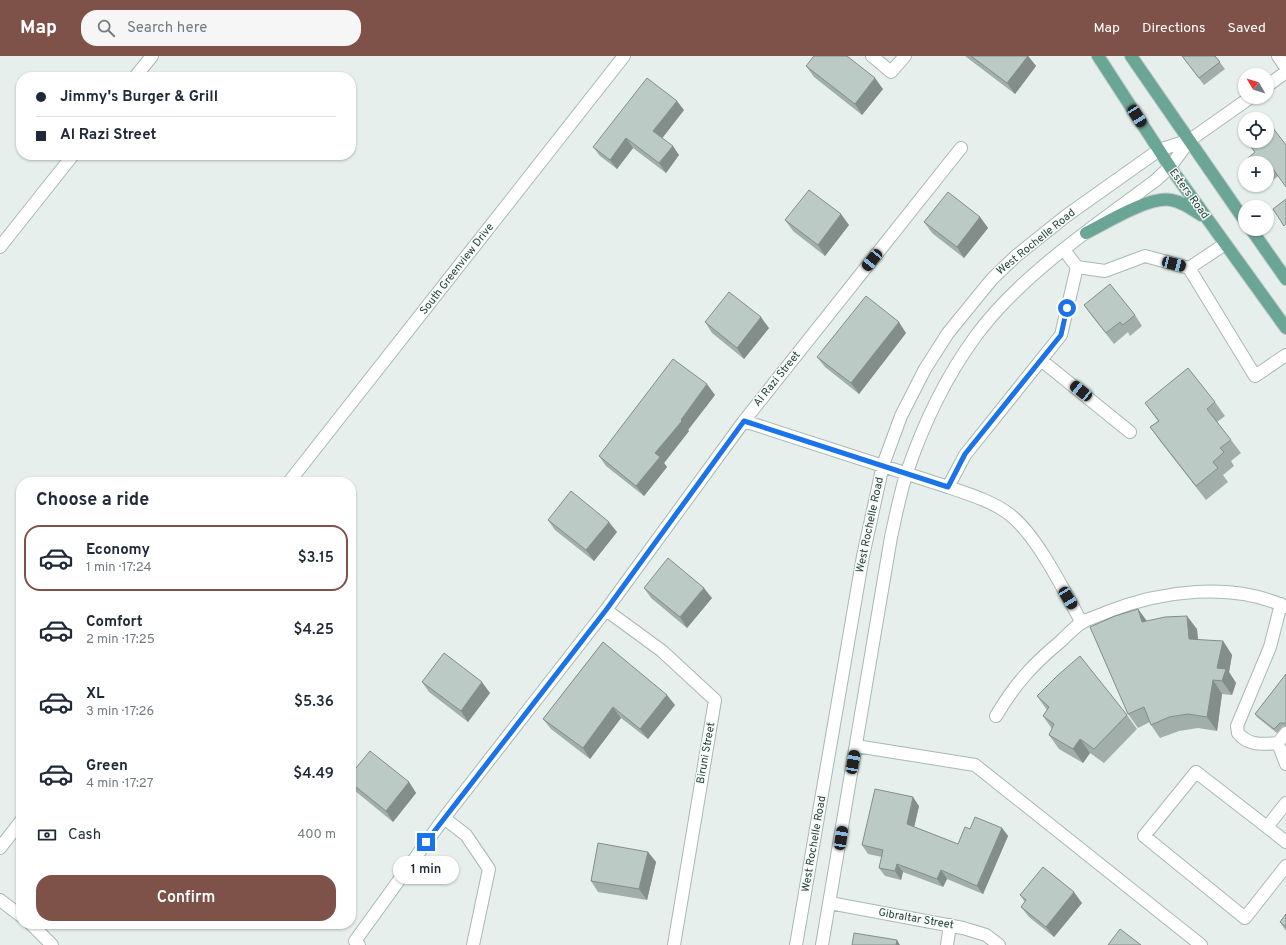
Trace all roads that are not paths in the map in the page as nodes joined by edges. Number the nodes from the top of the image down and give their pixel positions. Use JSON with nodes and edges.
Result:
{"nodes":[{"id":1,"x":152,"y":56,"type":"edge"},
{"id":2,"x":624,"y":56,"type":"edge"},
{"id":3,"x":872,"y":56,"type":"edge"},
{"id":4,"x":905,"y":56,"type":"edge"},
{"id":5,"x":1098,"y":56,"type":"edge"},
{"id":6,"x":1131,"y":56,"type":"edge"},
{"id":7,"x":1278,"y":56,"type":"edge"},
{"id":8,"x":1286,"y":68,"type":"edge"},
{"id":9,"x":139,"y":72,"type":"edge"},
{"id":10,"x":1286,"y":72,"type":"edge"},
{"id":11,"x":1274,"y":81,"type":"edge"},
{"id":12,"x":1241,"y":104,"type":"edge"},
{"id":13,"x":1190,"y":140,"type":"junction"},
{"id":14,"x":961,"y":148,"type":"dead end"},
{"id":15,"x":1159,"y":150,"type":"junction"},
{"id":16,"x":69,"y":160,"type":"edge"},
{"id":17,"x":1170,"y":167,"type":"junction"},
{"id":18,"x":1238,"y":211,"type":"edge"},
{"id":19,"x":1209,"y":220,"type":"junction"},
{"id":20,"x":1086,"y":234,"type":"junction"},
{"id":21,"x":1256,"y":236,"type":"edge"},
{"id":22,"x":1225,"y":244,"type":"junction"},
{"id":23,"x":0,"y":247,"type":"edge"},
{"id":24,"x":1064,"y":250,"type":"junction"},
{"id":25,"x":1077,"y":268,"type":"junction"},
{"id":26,"x":1189,"y":268,"type":"junction"},
{"id":27,"x":1286,"y":279,"type":"edge"},
{"id":28,"x":1286,"y":328,"type":"edge"},
{"id":29,"x":1286,"y":356,"type":"edge"},
{"id":30,"x":1041,"y":360,"type":"junction"},
{"id":31,"x":744,"y":421,"type":"junction"},
{"id":32,"x":1130,"y":432,"type":"dead end"},
{"id":33,"x":883,"y":465,"type":"junction"},
{"id":34,"x":907,"y":473,"type":"junction"},
{"id":35,"x":293,"y":477,"type":"edge"},
{"id":36,"x":948,"y":487,"type":"junction"},
{"id":37,"x":1284,"y":606,"type":"edge"},
{"id":38,"x":606,"y":610,"type":"junction"},
{"id":39,"x":1082,"y":623,"type":"junction"},
{"id":40,"x":996,"y":716,"type":"dead end"},
{"id":41,"x":1286,"y":733,"type":"edge"},
{"id":42,"x":1278,"y":743,"type":"junction"},
{"id":43,"x":856,"y":746,"type":"junction"},
{"id":44,"x":1286,"y":764,"type":"edge"},
{"id":45,"x":1286,"y":803,"type":"edge"},
{"id":46,"x":444,"y":818,"type":"junction"},
{"id":47,"x":16,"y":827,"type":"edge"},
{"id":48,"x":1267,"y":827,"type":"junction"},
{"id":49,"x":1286,"y":842,"type":"edge"},
{"id":50,"x":0,"y":848,"type":"edge"},
{"id":51,"x":1286,"y":866,"type":"edge"},
{"id":52,"x":0,"y":900,"type":"edge"},
{"id":53,"x":830,"y":903,"type":"junction"},
{"id":54,"x":16,"y":912,"type":"edge"},
{"id":55,"x":950,"y":925,"type":"junction"},
{"id":56,"x":36,"y":929,"type":"edge"},
{"id":57,"x":357,"y":943,"type":"edge"},
{"id":58,"x":52,"y":945,"type":"edge"},
{"id":59,"x":473,"y":945,"type":"edge"},
{"id":60,"x":674,"y":945,"type":"edge"},
{"id":61,"x":796,"y":945,"type":"edge"},
{"id":62,"x":822,"y":945,"type":"edge"},
{"id":63,"x":947,"y":945,"type":"edge"},
{"id":64,"x":999,"y":945,"type":"edge"},
{"id":65,"x":1201,"y":945,"type":"edge"}],
"edges":[{"from":1,"to":9,"type":"street"},
{"from":2,"to":35,"type":"street","name":"South Greenview Drive"},
{"from":3,"to":4,"type":"street"},
{"from":5,"to":15,"type":"main road","name":"Esters Road"},
{"from":6,"to":13,"type":"main road"},
{"from":7,"to":8,"type":"street"},
{"from":10,"to":11,"type":"street"},
{"from":12,"to":13,"type":"street","name":"West Rochelle Road"},
{"from":13,"to":15,"type":"street","name":"West Rochelle Road"},
{"from":13,"to":17,"type":"street","name":"West Rochelle Road"},
{"from":13,"to":18,"type":"main road"},
{"from":14,"to":31,"type":"street","name":"Al Razi Street"},
{"from":15,"to":17,"type":"main road","name":"Esters Road"},
{"from":15,"to":33,"type":"street","name":"West Rochelle Road"},
{"from":16,"to":23,"type":"street"},
{"from":17,"to":19,"type":"main road","name":"Esters Road"},
{"from":17,"to":20,"type":"street","name":"West Rochelle Road"},
{"from":19,"to":20,"type":"main road"},
{"from":19,"to":22,"type":"main road","name":"Esters Road"},
{"from":20,"to":24,"type":"street","name":"West Rochelle Road"},
{"from":21,"to":27,"type":"main road"},
{"from":22,"to":26,"type":"street"},
{"from":22,"to":28,"type":"main road","name":"Esters Road"},
{"from":24,"to":25,"type":"street"},
{"from":24,"to":34,"type":"street","name":"West Rochelle Road"},
{"from":25,"to":26,"type":"street"},
{"from":25,"to":30,"type":"street"},
{"from":26,"to":29,"type":"street"},
{"from":30,"to":32,"type":"street"},
{"from":30,"to":36,"type":"street"},
{"from":31,"to":33,"type":"street"},
{"from":31,"to":38,"type":"street","name":"Al Razi Street"},
{"from":33,"to":34,"type":"street"},
{"from":33,"to":61,"type":"street","name":"West Rochelle Road"},
{"from":34,"to":36,"type":"street"},
{"from":34,"to":43,"type":"street","name":"West Rochelle Road"},
{"from":36,"to":39,"type":"street"},
{"from":37,"to":39,"type":"street"},
{"from":37,"to":42,"type":"street"},
{"from":38,"to":46,"type":"street","name":"Al Razi Street"},
{"from":38,"to":60,"type":"street","name":"Biruni Street"},
{"from":39,"to":40,"type":"street"},
{"from":41,"to":42,"type":"street"},
{"from":42,"to":44,"type":"street"},
{"from":43,"to":53,"type":"street","name":"West Rochelle Road"},
{"from":43,"to":65,"type":"street"},
{"from":45,"to":48,"type":"street"},
{"from":46,"to":57,"type":"street","name":"Al Razi Street"},
{"from":46,"to":59,"type":"street"},
{"from":47,"to":50,"type":"street"},
{"from":48,"to":49,"type":"street"},
{"from":48,"to":51,"type":"street"},
{"from":52,"to":54,"type":"street"},
{"from":53,"to":55,"type":"street","name":"Gibraltar Street"},
{"from":53,"to":62,"type":"street","name":"West Rochelle Road"},
{"from":55,"to":63,"type":"street"},
{"from":55,"to":64,"type":"street","name":"Gibraltar Street"},
{"from":56,"to":58,"type":"street"}]}
